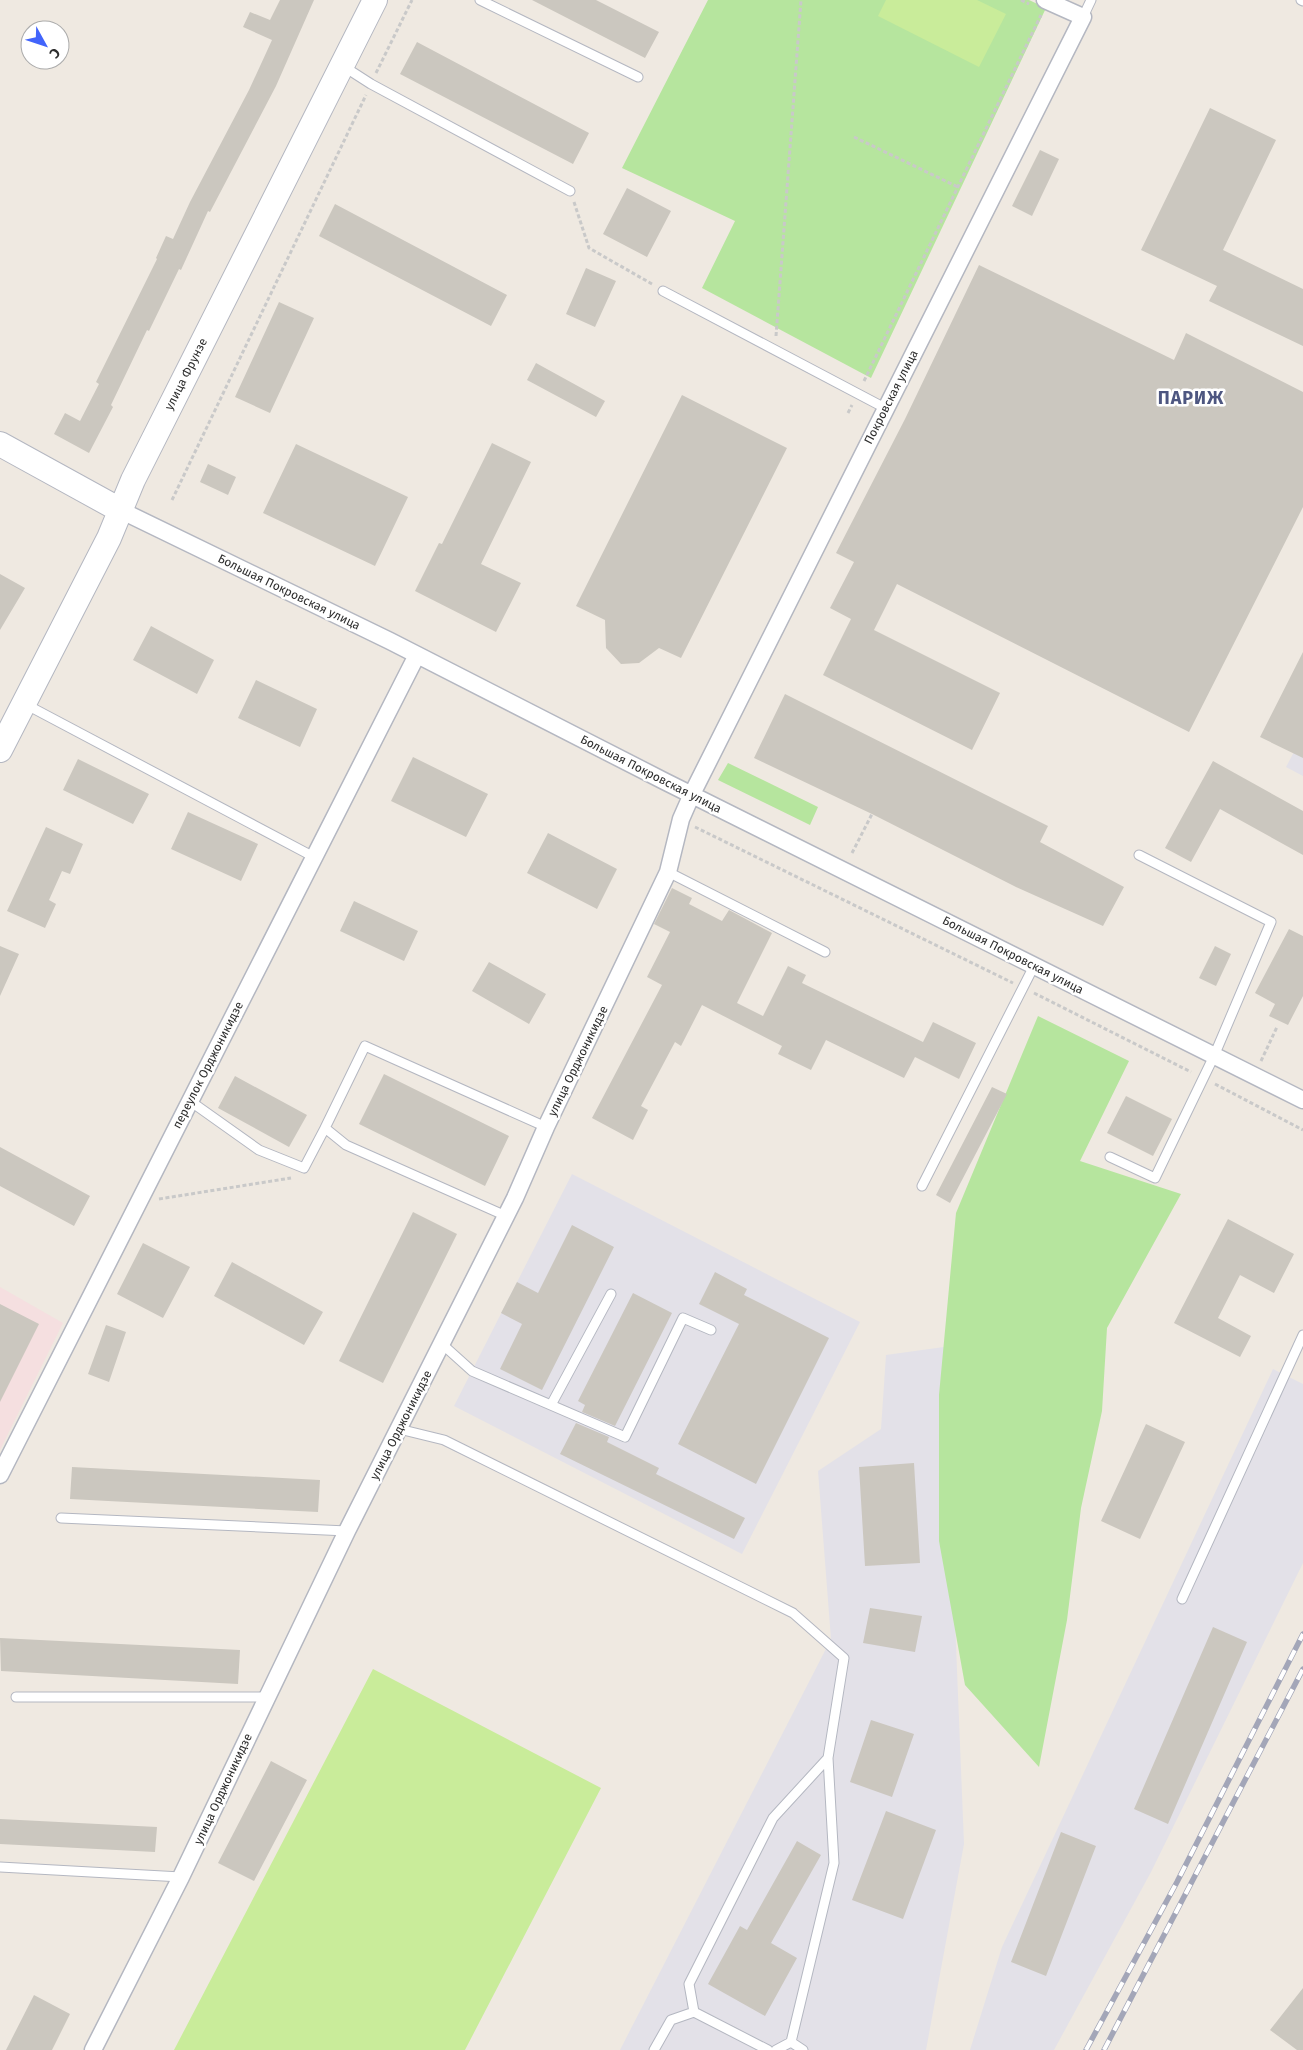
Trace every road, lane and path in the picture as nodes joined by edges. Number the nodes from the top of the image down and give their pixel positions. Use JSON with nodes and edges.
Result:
{"nodes":[{"id":1,"x":375,"y":0,"type":"edge"},
{"id":2,"x":412,"y":0,"type":"edge"},
{"id":3,"x":480,"y":0,"type":"edge"},
{"id":4,"x":801,"y":0,"type":"edge"},
{"id":5,"x":1046,"y":0,"type":"edge"},
{"id":6,"x":1091,"y":0,"type":"edge"},
{"id":7,"x":1083,"y":18,"type":"junction"},
{"id":8,"x":342,"y":65,"type":"junction"},
{"id":9,"x":638,"y":77,"type":"dead end"},
{"id":10,"x":371,"y":84,"type":"junction"},
{"id":11,"x":854,"y":137,"type":"dead end"},
{"id":12,"x":958,"y":187,"type":"junction"},
{"id":13,"x":570,"y":191,"type":"joint"},
{"id":14,"x":663,"y":291,"type":"joint"},
{"id":15,"x":775,"y":350,"type":"junction"},
{"id":16,"x":858,"y":394,"type":"junction"},
{"id":17,"x":885,"y":408,"type":"junction"},
{"id":18,"x":848,"y":413,"type":"dead end"},
{"id":19,"x":0,"y":444,"type":"edge"},
{"id":20,"x":172,"y":500,"type":"dead end"},
{"id":21,"x":120,"y":510,"type":"junction"},
{"id":22,"x":417,"y":655,"type":"junction"},
{"id":23,"x":25,"y":703,"type":"junction"},
{"id":24,"x":0,"y":750,"type":"edge"},
{"id":25,"x":692,"y":794,"type":"junction"},
{"id":26,"x":872,"y":814,"type":"dead end"},
{"id":27,"x":692,"y":826,"type":"dead end"},
{"id":28,"x":852,"y":853,"type":"dead end"},
{"id":29,"x":1139,"y":855,"type":"dead end"},
{"id":30,"x":314,"y":857,"type":"junction"},
{"id":31,"x":668,"y":872,"type":"junction"},
{"id":32,"x":825,"y":952,"type":"dead end"},
{"id":33,"x":1034,"y":966,"type":"junction"},
{"id":34,"x":1022,"y":988,"type":"junction"},
{"id":35,"x":1090,"y":1021,"type":"dead end"},
{"id":36,"x":1277,"y":1027,"type":"dead end"},
{"id":37,"x":1214,"y":1056,"type":"junction"},
{"id":38,"x":1261,"y":1061,"type":"dead end"},
{"id":39,"x":1303,"y":1100,"type":"edge"},
{"id":40,"x":190,"y":1101,"type":"junction"},
{"id":41,"x":546,"y":1127,"type":"junction"},
{"id":42,"x":325,"y":1128,"type":"junction"},
{"id":43,"x":1110,"y":1157,"type":"dead end"},
{"id":44,"x":304,"y":1168,"type":"junction"},
{"id":45,"x":922,"y":1186,"type":"dead end"},
{"id":46,"x":138,"y":1203,"type":"junction"},
{"id":47,"x":506,"y":1216,"type":"junction"},
{"id":48,"x":611,"y":1294,"type":"dead end"},
{"id":49,"x":711,"y":1330,"type":"dead end"},
{"id":50,"x":1303,"y":1335,"type":"edge"},
{"id":51,"x":442,"y":1344,"type":"junction"},
{"id":52,"x":551,"y":1405,"type":"junction"},
{"id":53,"x":399,"y":1429,"type":"junction"},
{"id":54,"x":0,"y":1475,"type":"edge"},
{"id":55,"x":61,"y":1518,"type":"dead end"},
{"id":56,"x":347,"y":1531,"type":"junction"},
{"id":57,"x":1182,"y":1599,"type":"dead end"},
{"id":58,"x":16,"y":1697,"type":"dead end"},
{"id":59,"x":267,"y":1697,"type":"junction"},
{"id":60,"x":828,"y":1758,"type":"junction"},
{"id":61,"x":0,"y":1867,"type":"edge"},
{"id":62,"x":181,"y":1877,"type":"junction"},
{"id":63,"x":694,"y":2012,"type":"junction"},
{"id":64,"x":791,"y":2042,"type":"junction"},
{"id":65,"x":93,"y":2050,"type":"edge"},
{"id":66,"x":654,"y":2050,"type":"edge"},
{"id":67,"x":768,"y":2050,"type":"edge"},
{"id":68,"x":776,"y":2050,"type":"edge"},
{"id":69,"x":803,"y":2050,"type":"edge"}],
"edges":[{"from":1,"to":8,"type":"main road","name":"улица Фрунзе"},
{"from":2,"to":10,"type":"path"},
{"from":3,"to":9,"type":"lane"},
{"from":4,"to":15,"type":"path"},
{"from":5,"to":7,"type":"street"},
{"from":5,"to":12,"type":"path"},
{"from":6,"to":7,"type":"lane","name":"Покровская улица"},
{"from":7,"to":17,"type":"street","name":"Покровская улица"},
{"from":8,"to":10,"type":"lane"},
{"from":8,"to":21,"type":"main road","name":"улица Фрунзе"},
{"from":10,"to":13,"type":"lane"},
{"from":10,"to":20,"type":"path"},
{"from":11,"to":12,"type":"path"},
{"from":12,"to":16,"type":"path"},
{"from":13,"to":14,"type":"path"},
{"from":14,"to":15,"type":"lane"},
{"from":15,"to":16,"type":"lane"},
{"from":16,"to":17,"type":"lane"},
{"from":16,"to":18,"type":"path"},
{"from":17,"to":25,"type":"street","name":"Покровская улица"},
{"from":19,"to":21,"type":"main road","name":"Большая Покровская улица"},
{"from":21,"to":22,"type":"street","name":"Большая Покровская улица"},
{"from":21,"to":23,"type":"main road","name":"улица Фрунзе"},
{"from":22,"to":25,"type":"street","name":"Большая Покровская улица"},
{"from":22,"to":30,"type":"street","name":"переулок Орджоникидзе"},
{"from":23,"to":24,"type":"main road","name":"улица Фрунзе"},
{"from":23,"to":30,"type":"lane"},
{"from":25,"to":31,"type":"street","name":"улица Орджоникидзе"},
{"from":25,"to":33,"type":"street","name":"Большая Покровская улица"},
{"from":26,"to":28,"type":"path"},
{"from":27,"to":34,"type":"path"},
{"from":29,"to":37,"type":"lane"},
{"from":30,"to":40,"type":"street","name":"переулок Орджоникидзе"},
{"from":31,"to":32,"type":"lane"},
{"from":31,"to":41,"type":"street","name":"улица Орджоникидзе"},
{"from":33,"to":34,"type":"lane"},
{"from":33,"to":37,"type":"street","name":"Большая Покровская улица"},
{"from":34,"to":35,"type":"path"},
{"from":34,"to":45,"type":"lane"},
{"from":36,"to":38,"type":"path"},
{"from":37,"to":39,"type":"street","name":"Большая Покровская улица"},
{"from":37,"to":43,"type":"lane"},
{"from":40,"to":44,"type":"lane"},
{"from":40,"to":46,"type":"street","name":"переулок Орджоникидзе"},
{"from":41,"to":42,"type":"lane"},
{"from":41,"to":47,"type":"street","name":"улица Орджоникидзе"},
{"from":42,"to":44,"type":"lane"},
{"from":42,"to":47,"type":"lane"},
{"from":44,"to":46,"type":"path"},
{"from":46,"to":54,"type":"street","name":"переулок Орджоникидзе"},
{"from":47,"to":51,"type":"street","name":"улица Орджоникидзе"},
{"from":48,"to":52,"type":"lane"},
{"from":49,"to":52,"type":"lane"},
{"from":50,"to":57,"type":"lane"},
{"from":51,"to":52,"type":"lane"},
{"from":51,"to":53,"type":"street","name":"улица Орджоникидзе"},
{"from":53,"to":56,"type":"street","name":"улица Орджоникидзе"},
{"from":53,"to":60,"type":"lane"},
{"from":55,"to":56,"type":"lane"},
{"from":56,"to":59,"type":"street","name":"улица Орджоникидзе"},
{"from":58,"to":59,"type":"lane"},
{"from":59,"to":62,"type":"street","name":"улица Орджоникидзе"},
{"from":60,"to":63,"type":"lane"},
{"from":60,"to":64,"type":"lane"},
{"from":61,"to":62,"type":"lane"},
{"from":62,"to":65,"type":"street","name":"улица Орджоникидзе"},
{"from":63,"to":66,"type":"lane"},
{"from":63,"to":67,"type":"lane"},
{"from":64,"to":68,"type":"lane"},
{"from":64,"to":69,"type":"lane"}]}
